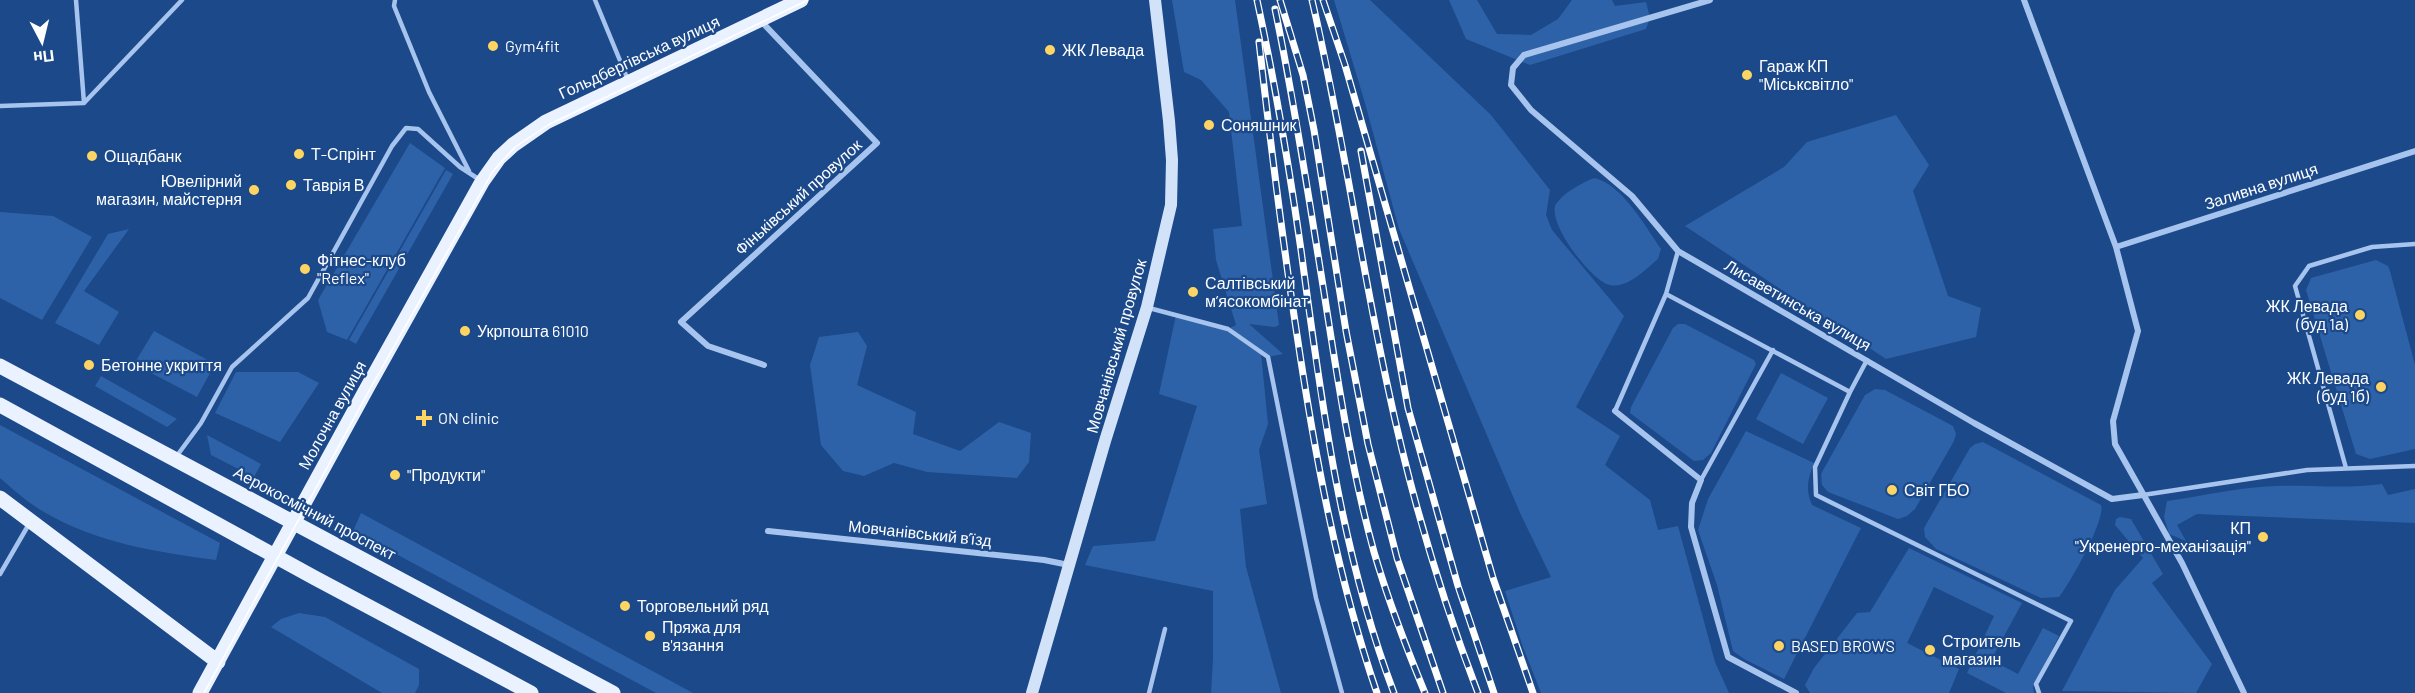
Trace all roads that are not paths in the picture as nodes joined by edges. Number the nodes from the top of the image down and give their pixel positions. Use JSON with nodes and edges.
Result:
{"nodes":[{"id":1,"x":76,"y":0,"type":"edge"},
{"id":2,"x":182,"y":0,"type":"edge"},
{"id":3,"x":395,"y":0,"type":"edge"},
{"id":4,"x":595,"y":0,"type":"edge"},
{"id":5,"x":801,"y":0,"type":"edge"},
{"id":6,"x":1155,"y":0,"type":"edge"},
{"id":7,"x":1710,"y":0,"type":"edge"},
{"id":8,"x":2024,"y":0,"type":"edge"},
{"id":9,"x":760,"y":20,"type":"junction"},
{"id":10,"x":629,"y":82,"type":"junction"},
{"id":11,"x":84,"y":103,"type":"junction"},
{"id":12,"x":0,"y":106,"type":"edge"},
{"id":13,"x":2415,"y":151,"type":"edge"},
{"id":14,"x":500,"y":158,"type":"joint"},
{"id":15,"x":477,"y":178,"type":"junction"},
{"id":16,"x":2415,"y":244,"type":"edge"},
{"id":17,"x":2116,"y":247,"type":"junction"},
{"id":18,"x":1678,"y":251,"type":"junction"},
{"id":19,"x":1666,"y":294,"type":"junction"},
{"id":20,"x":1147,"y":307,"type":"junction"},
{"id":21,"x":1773,"y":350,"type":"junction"},
{"id":22,"x":1867,"y":360,"type":"junction"},
{"id":23,"x":0,"y":366,"type":"edge"},
{"id":24,"x":764,"y":366,"type":"dead end"},
{"id":25,"x":1851,"y":392,"type":"junction"},
{"id":26,"x":0,"y":405,"type":"edge"},
{"id":27,"x":1615,"y":411,"type":"joint"},
{"id":28,"x":175,"y":459,"type":"junction"},
{"id":29,"x":2415,"y":466,"type":"edge"},
{"id":30,"x":2346,"y":468,"type":"junction"},
{"id":31,"x":1701,"y":480,"type":"junction"},
{"id":32,"x":2144,"y":495,"type":"junction"},
{"id":33,"x":0,"y":498,"type":"edge"},
{"id":34,"x":31,"y":522,"type":"junction"},
{"id":35,"x":293,"y":522,"type":"junction"},
{"id":36,"x":768,"y":531,"type":"dead end"},
{"id":37,"x":275,"y":556,"type":"junction"},
{"id":38,"x":1069,"y":565,"type":"junction"},
{"id":39,"x":0,"y":574,"type":"edge"},
{"id":40,"x":1165,"y":629,"type":"dead end"},
{"id":41,"x":218,"y":662,"type":"junction"},
{"id":42,"x":200,"y":693,"type":"edge"},
{"id":43,"x":531,"y":693,"type":"edge"},
{"id":44,"x":613,"y":693,"type":"edge"},
{"id":45,"x":1032,"y":693,"type":"edge"},
{"id":46,"x":1149,"y":693,"type":"edge"},
{"id":47,"x":1342,"y":693,"type":"edge"},
{"id":48,"x":1796,"y":693,"type":"edge"},
{"id":49,"x":2039,"y":693,"type":"edge"},
{"id":50,"x":2244,"y":693,"type":"edge"}],
"edges":[{"from":1,"to":11,"type":"lane"},
{"from":2,"to":11,"type":"lane"},
{"from":3,"to":15,"type":"lane"},
{"from":4,"to":10,"type":"lane"},
{"from":5,"to":9,"type":"main road","name":"Гольдбергівська вулиця"},
{"from":6,"to":20,"type":"street","name":"Мовчанівський провулок"},
{"from":7,"to":18,"type":"street","name":"Лисаветинська вулиця"},
{"from":8,"to":17,"type":"street"},
{"from":9,"to":10,"type":"main road","name":"Гольдбергівська вулиця"},
{"from":9,"to":24,"type":"street","name":"Фіньківський провулок"},
{"from":10,"to":14,"type":"main road","name":"Гольдбергівська вулиця"},
{"from":11,"to":12,"type":"lane"},
{"from":13,"to":17,"type":"street","name":"Заливна вулиця"},
{"from":14,"to":15,"type":"main road","name":"Молочна вулиця"},
{"from":15,"to":28,"type":"lane"},
{"from":15,"to":35,"type":"main road","name":"Молочна вулиця"},
{"from":16,"to":30,"type":"lane"},
{"from":17,"to":32,"type":"street"},
{"from":18,"to":19,"type":"lane"},
{"from":18,"to":22,"type":"street","name":"Лисаветинська вулиця"},
{"from":19,"to":21,"type":"lane"},
{"from":19,"to":27,"type":"lane"},
{"from":20,"to":38,"type":"street","name":"Мовчанівський провулок"},
{"from":20,"to":47,"type":"lane"},
{"from":21,"to":25,"type":"lane"},
{"from":21,"to":31,"type":"lane"},
{"from":22,"to":25,"type":"lane"},
{"from":22,"to":32,"type":"street","name":"Лисаветинська вулиця"},
{"from":23,"to":28,"type":"main road","name":"Аерокосмічний проспект"},
{"from":25,"to":49,"type":"lane"},
{"from":26,"to":37,"type":"main road"},
{"from":27,"to":31,"type":"street"},
{"from":28,"to":35,"type":"main road","name":"Аерокосмічний проспект"},
{"from":29,"to":30,"type":"lane"},
{"from":30,"to":32,"type":"lane"},
{"from":31,"to":48,"type":"street"},
{"from":32,"to":50,"type":"street"},
{"from":33,"to":34,"type":"main road"},
{"from":34,"to":39,"type":"lane"},
{"from":34,"to":41,"type":"main road"},
{"from":35,"to":37,"type":"main road","name":"Молочна вулиця"},
{"from":35,"to":44,"type":"main road","name":"Аерокосмічний проспект"},
{"from":36,"to":38,"type":"street","name":"Мовчанівський в’їзд"},
{"from":37,"to":41,"type":"main road","name":"Молочна вулиця"},
{"from":37,"to":43,"type":"main road"},
{"from":38,"to":45,"type":"street","name":"Мовчанівський провулок"},
{"from":40,"to":46,"type":"lane"},
{"from":41,"to":42,"type":"main road","name":"Молочна вулиця"}]}
